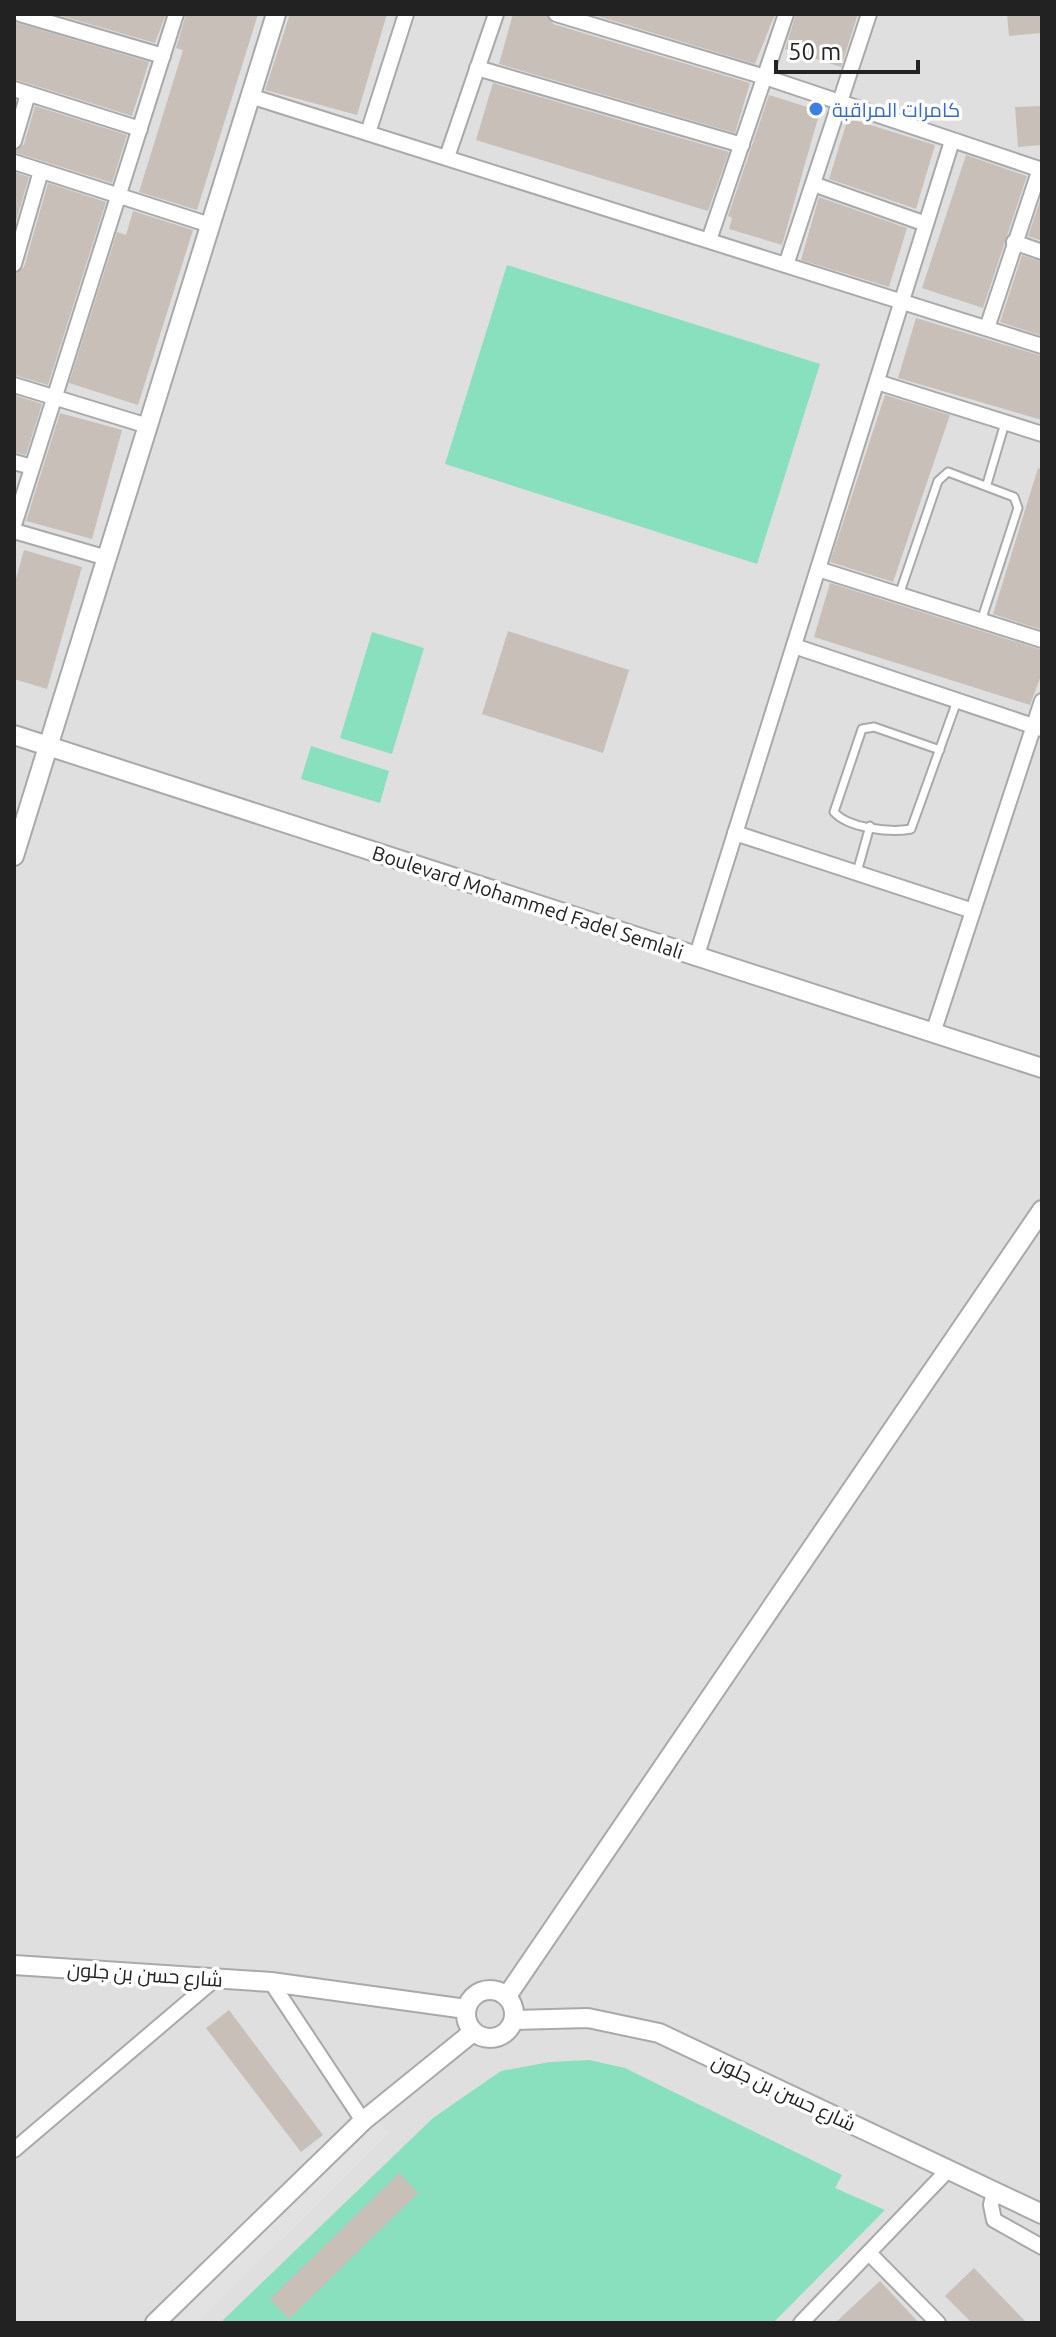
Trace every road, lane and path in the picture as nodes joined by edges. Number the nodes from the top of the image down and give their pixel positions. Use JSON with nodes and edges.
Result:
{"nodes":[{"id":1,"x":20,"y":14,"type":"edge"},
{"id":2,"x":176,"y":14,"type":"edge"},
{"id":3,"x":276,"y":14,"type":"edge"},
{"id":4,"x":406,"y":14,"type":"edge"},
{"id":5,"x":496,"y":14,"type":"edge"},
{"id":6,"x":556,"y":14,"type":"edge"},
{"id":7,"x":786,"y":14,"type":"edge"},
{"id":8,"x":869,"y":14,"type":"edge"},
{"id":9,"x":163,"y":56,"type":"junction"},
{"id":10,"x":477,"y":68,"type":"junction"},
{"id":11,"x":765,"y":77,"type":"junction"},
{"id":12,"x":21,"y":92,"type":"edge"},
{"id":13,"x":250,"y":96,"type":"junction"},
{"id":14,"x":839,"y":102,"type":"junction"},
{"id":15,"x":140,"y":129,"type":"junction"},
{"id":16,"x":368,"y":133,"type":"junction"},
{"id":17,"x":14,"y":141,"type":"edge"},
{"id":18,"x":952,"y":141,"type":"junction"},
{"id":19,"x":742,"y":145,"type":"junction"},
{"id":20,"x":447,"y":157,"type":"junction"},
{"id":21,"x":14,"y":162,"type":"edge"},
{"id":22,"x":1041,"y":170,"type":"edge"},
{"id":23,"x":41,"y":171,"type":"junction"},
{"id":24,"x":813,"y":184,"type":"junction"},
{"id":25,"x":119,"y":196,"type":"junction"},
{"id":26,"x":926,"y":224,"type":"junction"},
{"id":27,"x":210,"y":225,"type":"junction"},
{"id":28,"x":709,"y":240,"type":"junction"},
{"id":29,"x":1014,"y":242,"type":"junction"},
{"id":30,"x":1042,"y":252,"type":"edge"},
{"id":31,"x":14,"y":264,"type":"edge"},
{"id":32,"x":786,"y":265,"type":"junction"},
{"id":33,"x":902,"y":301,"type":"junction"},
{"id":34,"x":987,"y":328,"type":"junction"},
{"id":35,"x":1042,"y":346,"type":"edge"},
{"id":36,"x":877,"y":382,"type":"junction"},
{"id":37,"x":14,"y":385,"type":"edge"},
{"id":38,"x":54,"y":398,"type":"junction"},
{"id":39,"x":1005,"y":423,"type":"junction"},
{"id":40,"x":148,"y":426,"type":"junction"},
{"id":41,"x":1042,"y":434,"type":"edge"},
{"id":42,"x":14,"y":462,"type":"edge"},
{"id":43,"x":32,"y":467,"type":"junction"},
{"id":44,"x":987,"y":484,"type":"junction"},
{"id":45,"x":14,"y":525,"type":"edge"},
{"id":46,"x":14,"y":531,"type":"edge"},
{"id":47,"x":107,"y":558,"type":"junction"},
{"id":48,"x":818,"y":569,"type":"junction"},
{"id":49,"x":899,"y":595,"type":"junction"},
{"id":50,"x":981,"y":621,"type":"junction"},
{"id":51,"x":1042,"y":640,"type":"edge"},
{"id":52,"x":794,"y":646,"type":"junction"},
{"id":53,"x":957,"y":701,"type":"junction"},
{"id":54,"x":1042,"y":701,"type":"edge"},
{"id":55,"x":1038,"y":728,"type":"edge"},
{"id":56,"x":14,"y":735,"type":"edge"},
{"id":57,"x":49,"y":746,"type":"junction"},
{"id":58,"x":940,"y":750,"type":"junction"},
{"id":59,"x":870,"y":826,"type":"junction"},
{"id":60,"x":735,"y":833,"type":"junction"},
{"id":61,"x":14,"y":853,"type":"edge"},
{"id":62,"x":857,"y":872,"type":"junction"},
{"id":63,"x":973,"y":911,"type":"junction"},
{"id":64,"x":696,"y":958,"type":"junction"},
{"id":65,"x":933,"y":1033,"type":"junction"},
{"id":66,"x":1042,"y":1068,"type":"edge"},
{"id":67,"x":1042,"y":1210,"type":"edge"},
{"id":68,"x":14,"y":1965,"type":"edge"},
{"id":69,"x":215,"y":1979,"type":"junction"},
{"id":70,"x":271,"y":1982,"type":"junction"},
{"id":71,"x":507,"y":1996,"type":"junction"},
{"id":72,"x":466,"y":2009,"type":"junction"},
{"id":73,"x":514,"y":2020,"type":"junction"},
{"id":74,"x":473,"y":2032,"type":"junction"},
{"id":75,"x":363,"y":2121,"type":"junction"},
{"id":76,"x":14,"y":2150,"type":"edge"},
{"id":77,"x":949,"y":2169,"type":"junction"},
{"id":78,"x":994,"y":2191,"type":"junction"},
{"id":79,"x":1042,"y":2214,"type":"edge"},
{"id":80,"x":1042,"y":2247,"type":"edge"},
{"id":81,"x":869,"y":2253,"type":"junction"},
{"id":82,"x":155,"y":2323,"type":"edge"},
{"id":83,"x":801,"y":2323,"type":"edge"},
{"id":84,"x":938,"y":2323,"type":"edge"}],
"edges":[{"from":1,"to":9,"type":"street"},
{"from":2,"to":9,"type":"street"},
{"from":3,"to":13,"type":"street"},
{"from":4,"to":16,"type":"street"},
{"from":5,"to":10,"type":"street"},
{"from":6,"to":11,"type":"street"},
{"from":7,"to":11,"type":"street"},
{"from":8,"to":14,"type":"street"},
{"from":9,"to":15,"type":"street"},
{"from":10,"to":19,"type":"street"},
{"from":10,"to":20,"type":"street"},
{"from":11,"to":14,"type":"street"},
{"from":11,"to":19,"type":"street"},
{"from":12,"to":15,"type":"street"},
{"from":12,"to":17,"type":"street"},
{"from":13,"to":16,"type":"street"},
{"from":13,"to":27,"type":"street"},
{"from":14,"to":18,"type":"street"},
{"from":14,"to":24,"type":"street"},
{"from":15,"to":25,"type":"street"},
{"from":16,"to":20,"type":"street"},
{"from":18,"to":22,"type":"street"},
{"from":18,"to":26,"type":"street"},
{"from":19,"to":28,"type":"street"},
{"from":20,"to":28,"type":"street"},
{"from":21,"to":23,"type":"street"},
{"from":22,"to":29,"type":"street"},
{"from":23,"to":25,"type":"street"},
{"from":23,"to":31,"type":"street"},
{"from":24,"to":26,"type":"street"},
{"from":24,"to":32,"type":"street"},
{"from":25,"to":27,"type":"street"},
{"from":25,"to":38,"type":"street"},
{"from":26,"to":33,"type":"street"},
{"from":27,"to":40,"type":"street"},
{"from":28,"to":32,"type":"street"},
{"from":29,"to":30,"type":"street"},
{"from":29,"to":34,"type":"street"},
{"from":32,"to":33,"type":"street"},
{"from":33,"to":34,"type":"street"},
{"from":33,"to":36,"type":"street"},
{"from":34,"to":35,"type":"street"},
{"from":36,"to":39,"type":"street"},
{"from":36,"to":48,"type":"street"},
{"from":37,"to":38,"type":"street"},
{"from":38,"to":40,"type":"street"},
{"from":38,"to":43,"type":"street"},
{"from":39,"to":41,"type":"street"},
{"from":39,"to":44,"type":"lane"},
{"from":40,"to":47,"type":"street"},
{"from":42,"to":43,"type":"street"},
{"from":43,"to":45,"type":"street"},
{"from":44,"to":49,"type":"lane"},
{"from":44,"to":50,"type":"lane"},
{"from":46,"to":47,"type":"street"},
{"from":47,"to":57,"type":"street"},
{"from":48,"to":49,"type":"street"},
{"from":48,"to":52,"type":"street"},
{"from":49,"to":50,"type":"street"},
{"from":50,"to":51,"type":"street"},
{"from":52,"to":53,"type":"street"},
{"from":52,"to":60,"type":"street"},
{"from":53,"to":55,"type":"street"},
{"from":53,"to":58,"type":"lane"},
{"from":54,"to":55,"type":"street"},
{"from":55,"to":63,"type":"street"},
{"from":56,"to":57,"type":"street","name":"Boulevard Mohammed Fadel Semlali"},
{"from":57,"to":61,"type":"street"},
{"from":57,"to":64,"type":"street","name":"Boulevard Mohammed Fadel Semlali"},
{"from":58,"to":59,"type":"lane"},
{"from":58,"to":59,"type":"lane"},
{"from":59,"to":62,"type":"lane"},
{"from":60,"to":62,"type":"street"},
{"from":60,"to":64,"type":"street"},
{"from":62,"to":63,"type":"street"},
{"from":63,"to":65,"type":"street"},
{"from":64,"to":65,"type":"street","name":"Boulevard Mohammed Fadel Semlali"},
{"from":65,"to":66,"type":"street","name":"Boulevard Mohammed Fadel Semlali"},
{"from":67,"to":71,"type":"street"},
{"from":68,"to":69,"type":"street","name":"شارع حسن بن جلون"},
{"from":69,"to":70,"type":"street","name":"شارع حسن بن جلون"},
{"from":69,"to":76,"type":"street"},
{"from":70,"to":72,"type":"street","name":"شارع حسن بن جلون"},
{"from":70,"to":75,"type":"street"},
{"from":71,"to":72,"type":"street"},
{"from":71,"to":73,"type":"street"},
{"from":72,"to":74,"type":"street"},
{"from":73,"to":74,"type":"street"},
{"from":73,"to":77,"type":"street","name":"شارع حسن بن جلون"},
{"from":74,"to":75,"type":"street"},
{"from":75,"to":82,"type":"street"},
{"from":77,"to":78,"type":"street","name":"شارع حسن بن جلون"},
{"from":77,"to":81,"type":"street"},
{"from":78,"to":79,"type":"street","name":"شارع حسن بن جلون"},
{"from":78,"to":80,"type":"street"},
{"from":81,"to":83,"type":"street"},
{"from":81,"to":84,"type":"street"}]}
